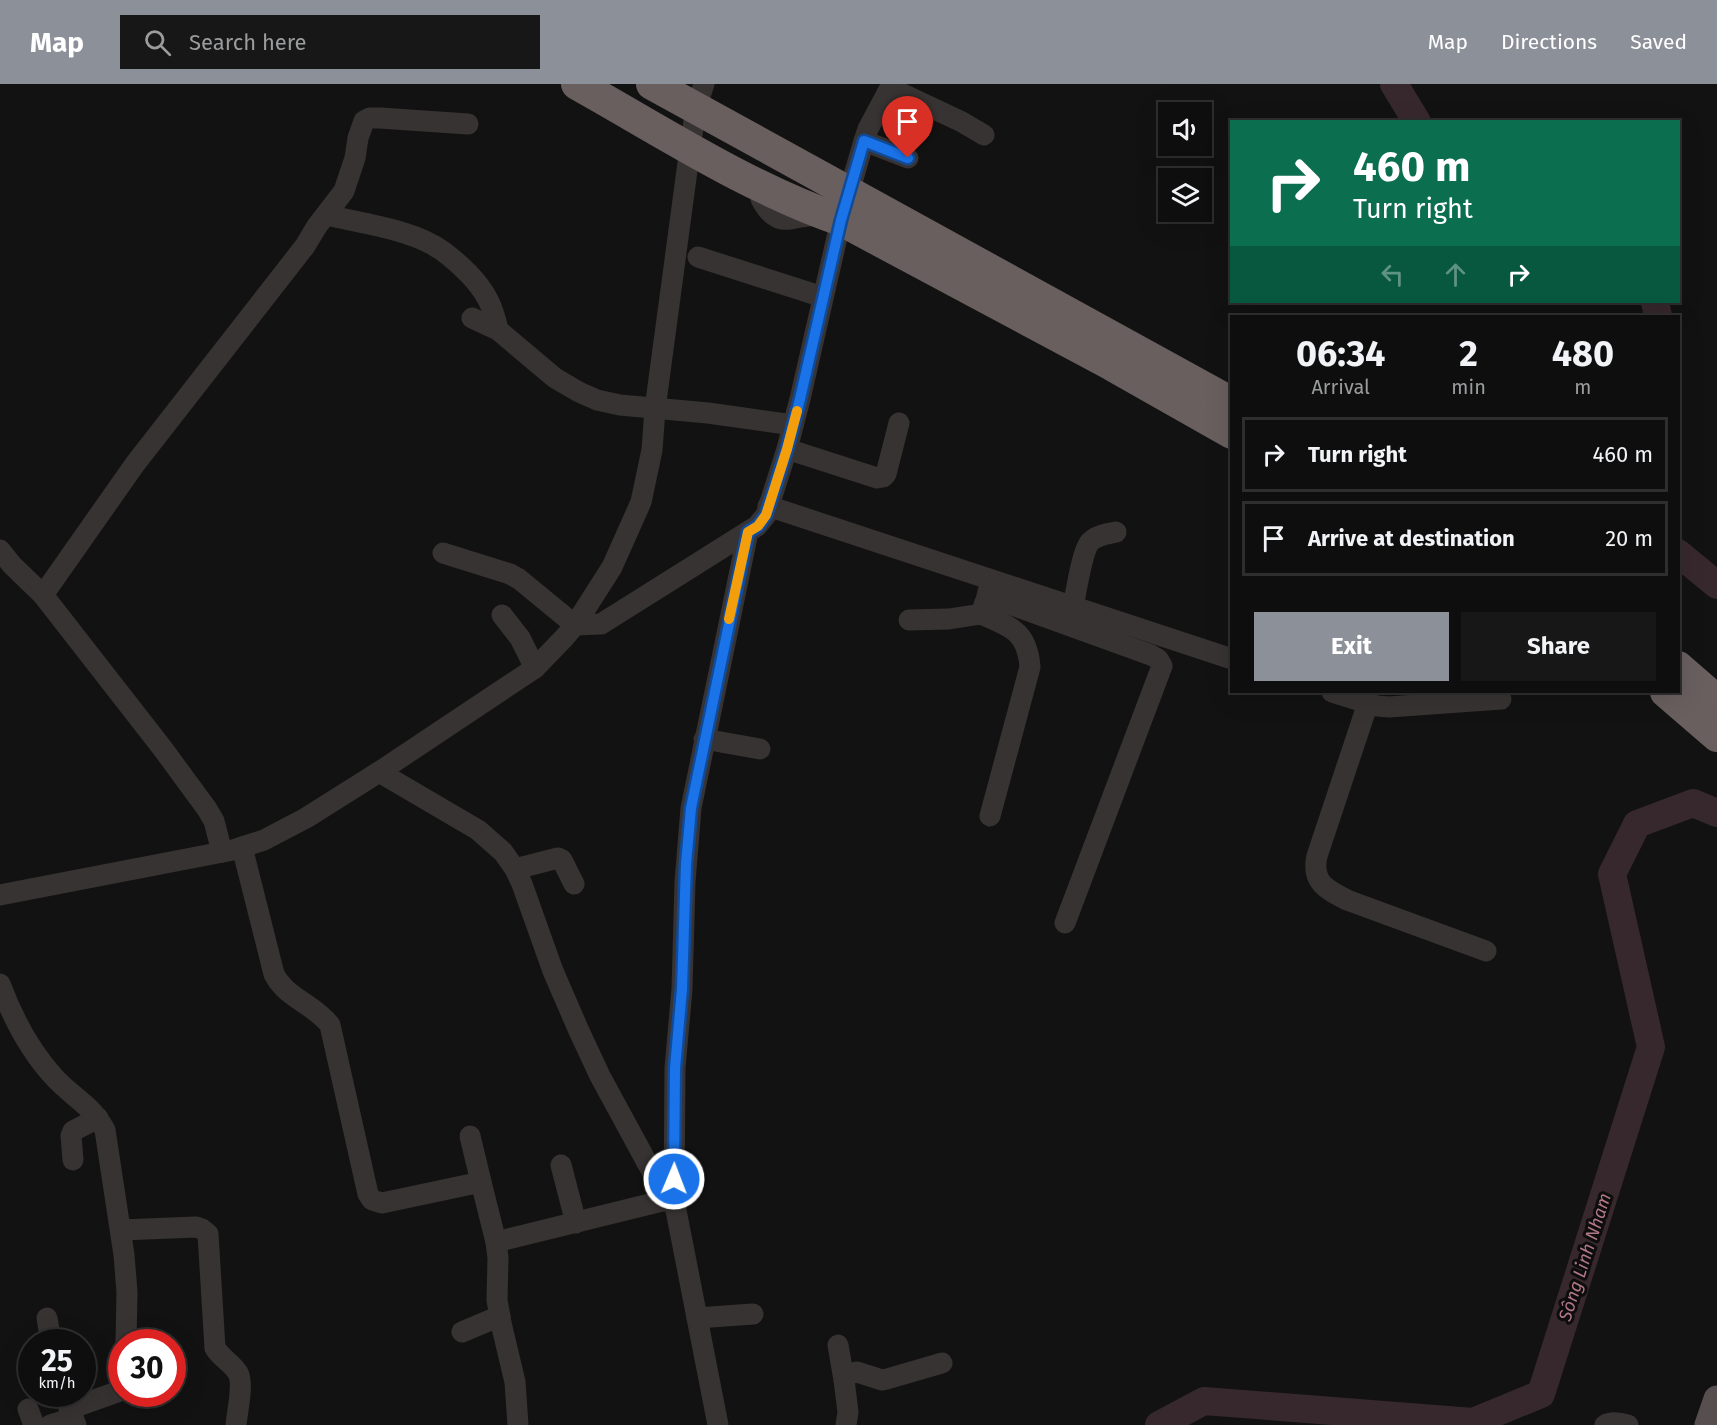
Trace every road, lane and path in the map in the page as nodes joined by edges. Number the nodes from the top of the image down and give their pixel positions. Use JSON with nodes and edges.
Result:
{"nodes":[{"id":1,"x":577,"y":84,"type":"edge"},
{"id":2,"x":652,"y":84,"type":"edge"},
{"id":3,"x":891,"y":85,"type":"edge"},
{"id":4,"x":700,"y":96,"type":"edge"},
{"id":5,"x":468,"y":124,"type":"dead end"},
{"id":6,"x":984,"y":135,"type":"dead end"},
{"id":7,"x":864,"y":141,"type":"junction"},
{"id":8,"x":690,"y":148,"type":"junction"},
{"id":9,"x":908,"y":158,"type":"dead end"},
{"id":10,"x":761,"y":199,"type":"dead end"},
{"id":11,"x":845,"y":206,"type":"junction"},
{"id":12,"x":326,"y":215,"type":"junction"},
{"id":13,"x":698,"y":258,"type":"dead end"},
{"id":14,"x":823,"y":297,"type":"junction"},
{"id":15,"x":471,"y":318,"type":"dead end"},
{"id":16,"x":498,"y":330,"type":"junction"},
{"id":17,"x":1230,"y":402,"type":"edge"},
{"id":18,"x":655,"y":409,"type":"junction"},
{"id":19,"x":899,"y":423,"type":"dead end"},
{"id":20,"x":793,"y":425,"type":"junction"},
{"id":21,"x":1230,"y":432,"type":"edge"},
{"id":22,"x":787,"y":449,"type":"junction"},
{"id":23,"x":768,"y":506,"type":"junction"},
{"id":24,"x":748,"y":532,"type":"junction"},
{"id":25,"x":1116,"y":532,"type":"dead end"},
{"id":26,"x":0,"y":550,"type":"edge"},
{"id":27,"x":443,"y":553,"type":"dead end"},
{"id":28,"x":43,"y":595,"type":"junction"},
{"id":29,"x":987,"y":597,"type":"junction"},
{"id":30,"x":1073,"y":607,"type":"junction"},
{"id":31,"x":502,"y":615,"type":"dead end"},
{"id":32,"x":909,"y":620,"type":"dead end"},
{"id":33,"x":575,"y":625,"type":"junction"},
{"id":34,"x":1230,"y":658,"type":"edge"},
{"id":35,"x":535,"y":668,"type":"junction"},
{"id":36,"x":1680,"y":669,"type":"edge"},
{"id":37,"x":1335,"y":693,"type":"edge"},
{"id":38,"x":1667,"y":693,"type":"edge"},
{"id":39,"x":1501,"y":699,"type":"dead end"},
{"id":40,"x":1717,"y":701,"type":"edge"},
{"id":41,"x":1368,"y":704,"type":"junction"},
{"id":42,"x":1717,"y":736,"type":"edge"},
{"id":43,"x":704,"y":739,"type":"junction"},
{"id":44,"x":760,"y":749,"type":"dead end"},
{"id":45,"x":379,"y":772,"type":"junction"},
{"id":46,"x":990,"y":816,"type":"dead end"},
{"id":47,"x":232,"y":850,"type":"junction"},
{"id":48,"x":515,"y":870,"type":"junction"},
{"id":49,"x":574,"y":884,"type":"dead end"},
{"id":50,"x":0,"y":896,"type":"edge"},
{"id":51,"x":1065,"y":923,"type":"dead end"},
{"id":52,"x":1486,"y":951,"type":"dead end"},
{"id":53,"x":0,"y":984,"type":"edge"},
{"id":54,"x":98,"y":1118,"type":"junction"},
{"id":55,"x":470,"y":1136,"type":"dead end"},
{"id":56,"x":74,"y":1160,"type":"dead end"},
{"id":57,"x":561,"y":1165,"type":"dead end"},
{"id":58,"x":481,"y":1182,"type":"junction"},
{"id":59,"x":668,"y":1201,"type":"junction"},
{"id":60,"x":576,"y":1222,"type":"junction"},
{"id":61,"x":121,"y":1230,"type":"junction"},
{"id":62,"x":496,"y":1242,"type":"junction"},
{"id":63,"x":753,"y":1314,"type":"dead end"},
{"id":64,"x":500,"y":1316,"type":"junction"},
{"id":65,"x":47,"y":1318,"type":"dead end"},
{"id":66,"x":697,"y":1318,"type":"junction"},
{"id":67,"x":49,"y":1329,"type":"edge"},
{"id":68,"x":126,"y":1329,"type":"edge"},
{"id":69,"x":462,"y":1332,"type":"dead end"},
{"id":70,"x":838,"y":1346,"type":"dead end"},
{"id":71,"x":942,"y":1363,"type":"dead end"},
{"id":72,"x":844,"y":1380,"type":"junction"},
{"id":73,"x":108,"y":1396,"type":"edge"},
{"id":74,"x":1717,"y":1399,"type":"edge"},
{"id":75,"x":70,"y":1411,"type":"edge"},
{"id":76,"x":50,"y":1425,"type":"edge"},
{"id":77,"x":236,"y":1425,"type":"edge"},
{"id":78,"x":518,"y":1425,"type":"edge"},
{"id":79,"x":718,"y":1425,"type":"edge"},
{"id":80,"x":846,"y":1425,"type":"edge"},
{"id":81,"x":1605,"y":1425,"type":"edge"},
{"id":82,"x":1628,"y":1425,"type":"edge"},
{"id":83,"x":1708,"y":1425,"type":"edge"}],
"edges":[{"from":1,"to":8,"type":"highway"},
{"from":2,"to":4,"type":"highway"},
{"from":3,"to":6,"type":"street"},
{"from":3,"to":7,"type":"street"},
{"from":4,"to":8,"type":"street"},
{"from":4,"to":11,"type":"highway"},
{"from":5,"to":12,"type":"street"},
{"from":7,"to":9,"type":"street"},
{"from":7,"to":11,"type":"street"},
{"from":8,"to":11,"type":"highway"},
{"from":8,"to":18,"type":"street"},
{"from":10,"to":11,"type":"street"},
{"from":11,"to":14,"type":"street"},
{"from":11,"to":17,"type":"highway"},
{"from":11,"to":21,"type":"highway"},
{"from":12,"to":16,"type":"street"},
{"from":12,"to":28,"type":"street"},
{"from":13,"to":14,"type":"street"},
{"from":14,"to":20,"type":"street"},
{"from":15,"to":16,"type":"street"},
{"from":16,"to":18,"type":"street"},
{"from":18,"to":20,"type":"street"},
{"from":18,"to":33,"type":"street"},
{"from":19,"to":22,"type":"street"},
{"from":20,"to":22,"type":"street"},
{"from":22,"to":23,"type":"street"},
{"from":23,"to":24,"type":"street"},
{"from":23,"to":29,"type":"street"},
{"from":24,"to":33,"type":"street"},
{"from":24,"to":43,"type":"street"},
{"from":25,"to":30,"type":"street"},
{"from":26,"to":28,"type":"street"},
{"from":27,"to":33,"type":"street"},
{"from":28,"to":47,"type":"street"},
{"from":29,"to":30,"type":"street"},
{"from":29,"to":32,"type":"street"},
{"from":29,"to":46,"type":"street"},
{"from":29,"to":51,"type":"street"},
{"from":30,"to":34,"type":"street"},
{"from":31,"to":35,"type":"street"},
{"from":33,"to":35,"type":"street"},
{"from":35,"to":45,"type":"street"},
{"from":36,"to":40,"type":"highway"},
{"from":37,"to":41,"type":"street"},
{"from":38,"to":42,"type":"highway"},
{"from":39,"to":41,"type":"street"},
{"from":41,"to":52,"type":"street"},
{"from":43,"to":44,"type":"street"},
{"from":43,"to":59,"type":"street"},
{"from":45,"to":47,"type":"street"},
{"from":45,"to":48,"type":"street"},
{"from":47,"to":50,"type":"street"},
{"from":47,"to":58,"type":"street"},
{"from":48,"to":49,"type":"street"},
{"from":48,"to":59,"type":"street"},
{"from":53,"to":54,"type":"street"},
{"from":54,"to":56,"type":"street"},
{"from":54,"to":61,"type":"street"},
{"from":55,"to":58,"type":"street"},
{"from":57,"to":60,"type":"street"},
{"from":58,"to":62,"type":"street"},
{"from":59,"to":60,"type":"street"},
{"from":59,"to":66,"type":"street"},
{"from":60,"to":62,"type":"street"},
{"from":61,"to":68,"type":"street"},
{"from":61,"to":77,"type":"street"},
{"from":62,"to":64,"type":"street"},
{"from":63,"to":66,"type":"street"},
{"from":64,"to":69,"type":"street"},
{"from":64,"to":78,"type":"street"},
{"from":65,"to":67,"type":"street"},
{"from":66,"to":79,"type":"street"},
{"from":70,"to":72,"type":"street"},
{"from":71,"to":72,"type":"street"},
{"from":72,"to":80,"type":"street"},
{"from":73,"to":75,"type":"street"},
{"from":74,"to":83,"type":"main road"},
{"from":75,"to":76,"type":"street"},
{"from":81,"to":82,"type":"street"}]}
